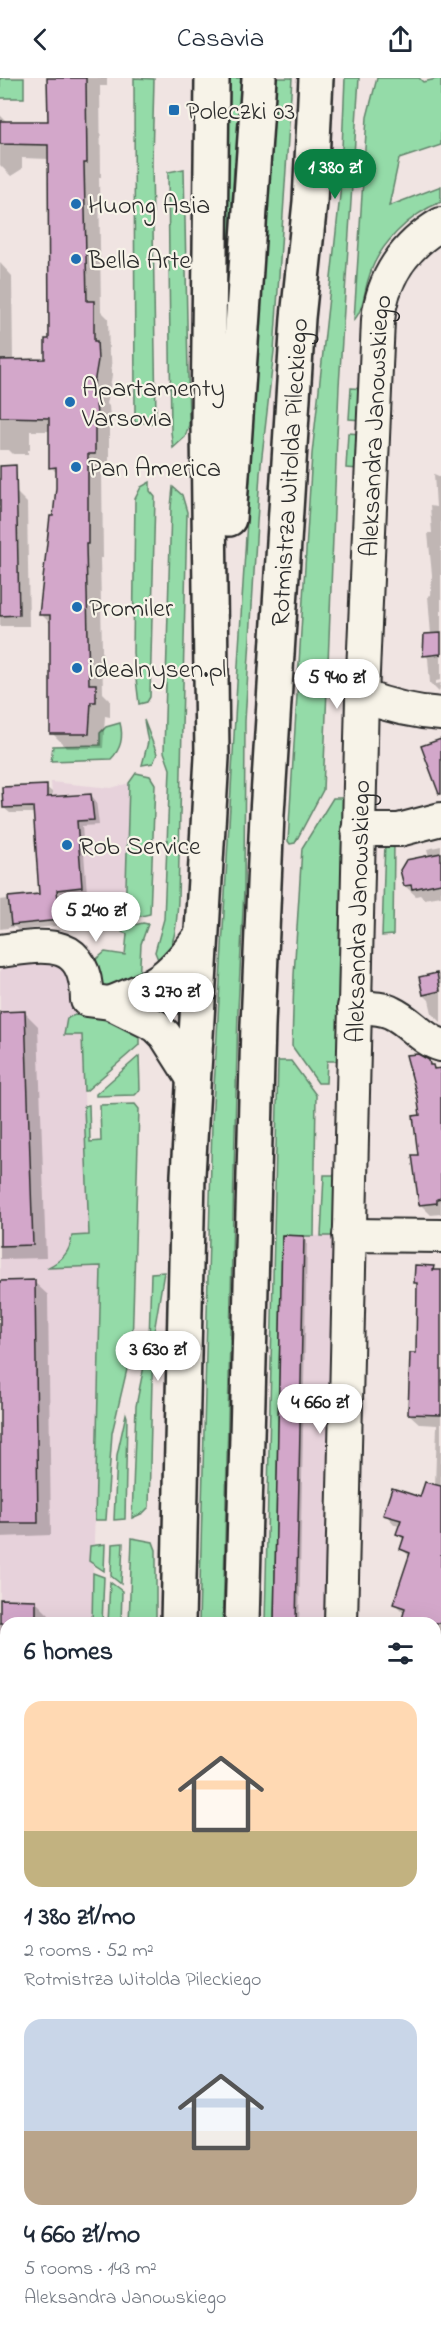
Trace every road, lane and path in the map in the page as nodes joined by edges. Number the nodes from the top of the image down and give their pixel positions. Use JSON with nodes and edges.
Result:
{"nodes":[{"id":1,"x":212,"y":78,"type":"edge"},
{"id":2,"x":258,"y":78,"type":"edge"},
{"id":3,"x":316,"y":78,"type":"edge"},
{"id":4,"x":441,"y":224,"type":"edge"},
{"id":5,"x":362,"y":696,"type":"junction"},
{"id":6,"x":441,"y":714,"type":"edge"},
{"id":7,"x":212,"y":757,"type":"junction"},
{"id":8,"x":441,"y":819,"type":"edge"},
{"id":9,"x":358,"y":830,"type":"junction"},
{"id":10,"x":201,"y":935,"type":"junction"},
{"id":11,"x":0,"y":951,"type":"edge"},
{"id":12,"x":110,"y":1003,"type":"junction"},
{"id":13,"x":354,"y":1007,"type":"junction"},
{"id":14,"x":441,"y":1045,"type":"edge"},
{"id":15,"x":193,"y":1079,"type":"junction"},
{"id":16,"x":349,"y":1235,"type":"junction"},
{"id":17,"x":441,"y":1236,"type":"edge"},
{"id":18,"x":178,"y":1617,"type":"edge"},
{"id":19,"x":242,"y":1617,"type":"edge"},
{"id":20,"x":341,"y":1617,"type":"edge"}],
"edges":[{"from":1,"to":7,"type":"main road"},
{"from":2,"to":7,"type":"main road"},
{"from":3,"to":19,"type":"main road","name":"Rotmistrza Witolda Pileckiego"},
{"from":4,"to":5,"type":"street","name":"Aleksandra Janowskiego"},
{"from":5,"to":6,"type":"street"},
{"from":5,"to":9,"type":"street","name":"Aleksandra Janowskiego"},
{"from":7,"to":10,"type":"main road"},
{"from":8,"to":9,"type":"street"},
{"from":9,"to":13,"type":"street","name":"Aleksandra Janowskiego"},
{"from":10,"to":12,"type":"street"},
{"from":10,"to":15,"type":"main road"},
{"from":11,"to":12,"type":"street"},
{"from":12,"to":15,"type":"street"},
{"from":13,"to":14,"type":"street"},
{"from":13,"to":16,"type":"street","name":"Aleksandra Janowskiego"},
{"from":15,"to":18,"type":"main road"},
{"from":16,"to":17,"type":"street"},
{"from":16,"to":20,"type":"street","name":"Aleksandra Janowskiego"}]}
